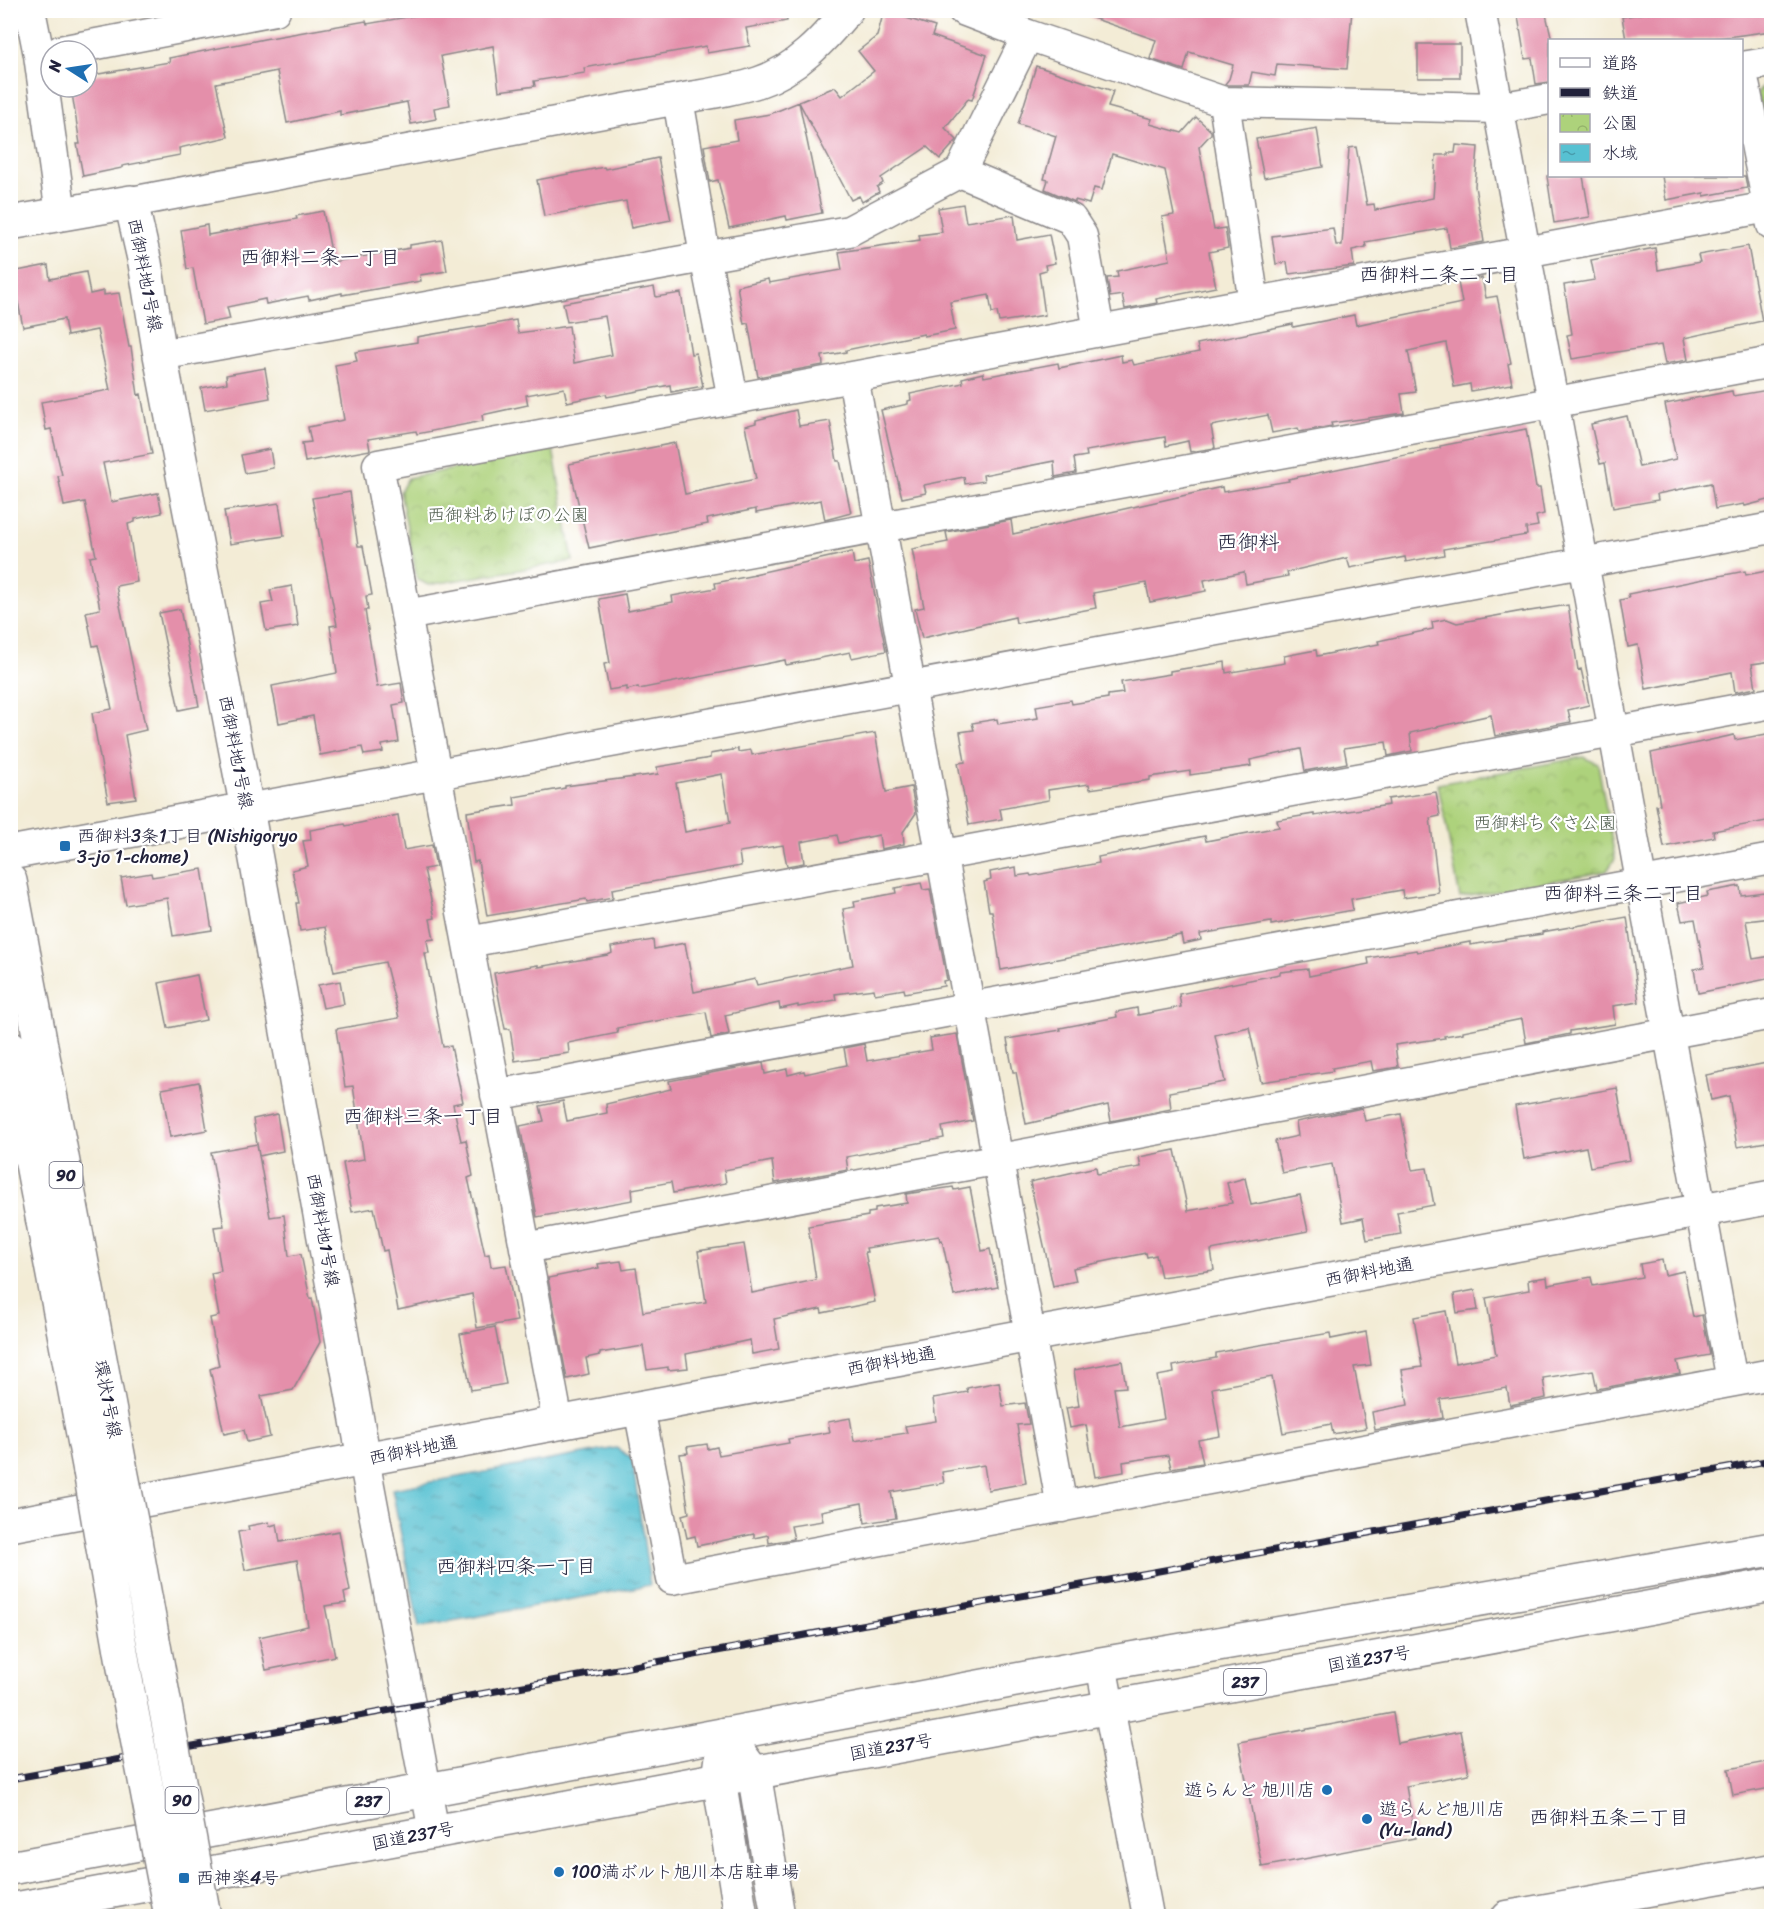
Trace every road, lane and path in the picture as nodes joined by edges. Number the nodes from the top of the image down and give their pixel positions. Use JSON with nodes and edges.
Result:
{"nodes":[{"id":1,"x":30,"y":10,"type":"edge"},
{"id":2,"x":275,"y":10,"type":"edge"},
{"id":3,"x":848,"y":10,"type":"edge"},
{"id":4,"x":963,"y":10,"type":"edge"},
{"id":5,"x":1480,"y":10,"type":"edge"},
{"id":6,"x":1028,"y":35,"type":"junction"},
{"id":7,"x":43,"y":39,"type":"edge"},
{"id":8,"x":99,"y":44,"type":"edge"},
{"id":9,"x":1772,"y":62,"type":"edge"},
{"id":10,"x":1743,"y":67,"type":"edge"},
{"id":11,"x":1743,"y":78,"type":"edge"},
{"id":12,"x":53,"y":99,"type":"edge"},
{"id":13,"x":678,"y":99,"type":"junction"},
{"id":14,"x":1548,"y":99,"type":"edge"},
{"id":15,"x":1224,"y":102,"type":"junction"},
{"id":16,"x":1498,"y":108,"type":"junction"},
{"id":17,"x":960,"y":172,"type":"junction"},
{"id":18,"x":131,"y":202,"type":"junction"},
{"id":19,"x":61,"y":214,"type":"junction"},
{"id":20,"x":1770,"y":216,"type":"edge"},
{"id":21,"x":10,"y":223,"type":"edge"},
{"id":22,"x":1525,"y":252,"type":"junction"},
{"id":23,"x":705,"y":256,"type":"junction"},
{"id":24,"x":1254,"y":303,"type":"junction"},
{"id":25,"x":1099,"y":331,"type":"junction"},
{"id":26,"x":160,"y":355,"type":"junction"},
{"id":27,"x":1772,"y":362,"type":"edge"},
{"id":28,"x":853,"y":377,"type":"junction"},
{"id":29,"x":733,"y":399,"type":"junction"},
{"id":30,"x":1553,"y":402,"type":"junction"},
{"id":31,"x":881,"y":527,"type":"junction"},
{"id":32,"x":1772,"y":528,"type":"edge"},
{"id":33,"x":1583,"y":562,"type":"junction"},
{"id":34,"x":406,"y":615,"type":"junction"},
{"id":35,"x":910,"y":687,"type":"junction"},
{"id":36,"x":1772,"y":703,"type":"edge"},
{"id":37,"x":1614,"y":732,"type":"junction"},
{"id":38,"x":436,"y":774,"type":"junction"},
{"id":39,"x":247,"y":809,"type":"junction"},
{"id":40,"x":10,"y":853,"type":"edge"},
{"id":41,"x":942,"y":855,"type":"junction"},
{"id":42,"x":1772,"y":859,"type":"edge"},
{"id":43,"x":11,"y":883,"type":"edge"},
{"id":44,"x":1641,"y":883,"type":"junction"},
{"id":45,"x":468,"y":942,"type":"junction"},
{"id":46,"x":970,"y":1008,"type":"junction"},
{"id":47,"x":1772,"y":1014,"type":"edge"},
{"id":48,"x":1668,"y":1033,"type":"junction"},
{"id":49,"x":10,"y":1047,"type":"edge"},
{"id":50,"x":496,"y":1095,"type":"junction"},
{"id":51,"x":998,"y":1159,"type":"junction"},
{"id":52,"x":1772,"y":1197,"type":"edge"},
{"id":53,"x":1701,"y":1210,"type":"junction"},
{"id":54,"x":525,"y":1248,"type":"junction"},
{"id":55,"x":1030,"y":1335,"type":"junction"},
{"id":56,"x":1772,"y":1374,"type":"edge"},
{"id":57,"x":1732,"y":1381,"type":"junction"},
{"id":58,"x":639,"y":1408,"type":"junction"},
{"id":59,"x":558,"y":1423,"type":"junction"},
{"id":60,"x":364,"y":1459,"type":"junction"},
{"id":61,"x":105,"y":1468,"type":"junction"},
{"id":62,"x":1062,"y":1507,"type":"junction"},
{"id":63,"x":10,"y":1525,"type":"edge"},
{"id":64,"x":1772,"y":1549,"type":"edge"},
{"id":65,"x":1772,"y":1585,"type":"edge"},
{"id":66,"x":1101,"y":1664,"type":"junction"},
{"id":67,"x":1108,"y":1707,"type":"junction"},
{"id":68,"x":725,"y":1734,"type":"junction"},
{"id":69,"x":754,"y":1773,"type":"junction"},
{"id":70,"x":719,"y":1779,"type":"junction"},
{"id":71,"x":425,"y":1790,"type":"junction"},
{"id":72,"x":434,"y":1832,"type":"junction"},
{"id":73,"x":10,"y":1868,"type":"edge"},
{"id":74,"x":1772,"y":1869,"type":"edge"},
{"id":75,"x":10,"y":1911,"type":"edge"},
{"id":76,"x":171,"y":1917,"type":"edge"},
{"id":77,"x":204,"y":1917,"type":"edge"},
{"id":78,"x":741,"y":1917,"type":"edge"},
{"id":79,"x":778,"y":1917,"type":"edge"},
{"id":80,"x":1148,"y":1917,"type":"edge"},
{"id":81,"x":1507,"y":1917,"type":"edge"}],
"edges":[{"from":1,"to":7,"type":"street"},
{"from":2,"to":8,"type":"street"},
{"from":3,"to":13,"type":"street"},
{"from":4,"to":6,"type":"street"},
{"from":5,"to":16,"type":"street"},
{"from":6,"to":15,"type":"street"},
{"from":6,"to":17,"type":"street"},
{"from":9,"to":10,"type":"street"},
{"from":11,"to":20,"type":"street"},
{"from":12,"to":19,"type":"street"},
{"from":13,"to":18,"type":"street"},
{"from":13,"to":23,"type":"street"},
{"from":14,"to":16,"type":"street"},
{"from":15,"to":16,"type":"street"},
{"from":15,"to":24,"type":"street"},
{"from":16,"to":22,"type":"street"},
{"from":17,"to":23,"type":"street"},
{"from":17,"to":25,"type":"street"},
{"from":18,"to":19,"type":"main road","name":"西御料地1号線"},
{"from":18,"to":26,"type":"main road","name":"西御料地1号線"},
{"from":19,"to":21,"type":"main road","name":"西御料地1号線"},
{"from":20,"to":22,"type":"street"},
{"from":22,"to":24,"type":"street"},
{"from":22,"to":30,"type":"street"},
{"from":23,"to":26,"type":"street"},
{"from":23,"to":29,"type":"street"},
{"from":24,"to":25,"type":"street"},
{"from":25,"to":28,"type":"street"},
{"from":26,"to":39,"type":"main road","name":"西御料地1号線"},
{"from":27,"to":30,"type":"street"},
{"from":28,"to":29,"type":"street"},
{"from":28,"to":31,"type":"street"},
{"from":29,"to":34,"type":"street"},
{"from":30,"to":31,"type":"street"},
{"from":30,"to":33,"type":"street"},
{"from":31,"to":34,"type":"street"},
{"from":31,"to":35,"type":"street"},
{"from":32,"to":33,"type":"street"},
{"from":33,"to":35,"type":"street"},
{"from":33,"to":37,"type":"street"},
{"from":34,"to":38,"type":"street"},
{"from":35,"to":38,"type":"street"},
{"from":35,"to":41,"type":"street"},
{"from":36,"to":37,"type":"street"},
{"from":37,"to":41,"type":"street"},
{"from":37,"to":44,"type":"street"},
{"from":38,"to":39,"type":"street"},
{"from":38,"to":45,"type":"street"},
{"from":39,"to":40,"type":"main road"},
{"from":39,"to":60,"type":"main road","name":"西御料地1号線"},
{"from":41,"to":45,"type":"street"},
{"from":41,"to":46,"type":"street"},
{"from":42,"to":44,"type":"street"},
{"from":43,"to":61,"type":"main road","name":"環状1号線","number":"90"},
{"from":44,"to":46,"type":"street"},
{"from":44,"to":48,"type":"street"},
{"from":45,"to":50,"type":"street"},
{"from":46,"to":50,"type":"street"},
{"from":46,"to":51,"type":"street"},
{"from":47,"to":48,"type":"street"},
{"from":48,"to":51,"type":"street"},
{"from":48,"to":53,"type":"street"},
{"from":49,"to":61,"type":"main road","name":"環状1号線","number":"90"},
{"from":50,"to":54,"type":"street"},
{"from":51,"to":54,"type":"street"},
{"from":51,"to":55,"type":"street"},
{"from":52,"to":53,"type":"main road","name":"西御料地通"},
{"from":53,"to":55,"type":"main road","name":"西御料地通"},
{"from":53,"to":57,"type":"street"},
{"from":54,"to":59,"type":"street"},
{"from":55,"to":58,"type":"main road","name":"西御料地通"},
{"from":55,"to":62,"type":"street"},
{"from":56,"to":57,"type":"street"},
{"from":57,"to":62,"type":"street"},
{"from":58,"to":59,"type":"main road","name":"西御料地通"},
{"from":58,"to":62,"type":"street"},
{"from":59,"to":60,"type":"main road","name":"西御料地通"},
{"from":60,"to":63,"type":"main road","name":"西御料地通"},
{"from":60,"to":71,"type":"street"},
{"from":61,"to":76,"type":"main road","name":"環状1号線","number":"90","bridge":true},
{"from":61,"to":77,"type":"main road","name":"環状1号線","number":"90","bridge":true},
{"from":64,"to":66,"type":"main road","number":"237"},
{"from":65,"to":67,"type":"main road","name":"国道237号","number":"237"},
{"from":66,"to":67,"type":"street"},
{"from":66,"to":68,"type":"main road","number":"237"},
{"from":67,"to":69,"type":"main road","name":"国道237号","number":"237"},
{"from":67,"to":80,"type":"street"},
{"from":68,"to":69,"type":"main road"},
{"from":68,"to":70,"type":"main road"},
{"from":68,"to":71,"type":"main road","number":"237"},
{"from":69,"to":70,"type":"main road","name":"国道237号","number":"237"},
{"from":69,"to":79,"type":"main road"},
{"from":70,"to":72,"type":"main road","name":"国道237号","number":"237"},
{"from":70,"to":78,"type":"main road"},
{"from":71,"to":72,"type":"street"},
{"from":71,"to":73,"type":"main road","number":"237"},
{"from":72,"to":75,"type":"main road","name":"国道237号","number":"237"},
{"from":74,"to":81,"type":"street"}]}
